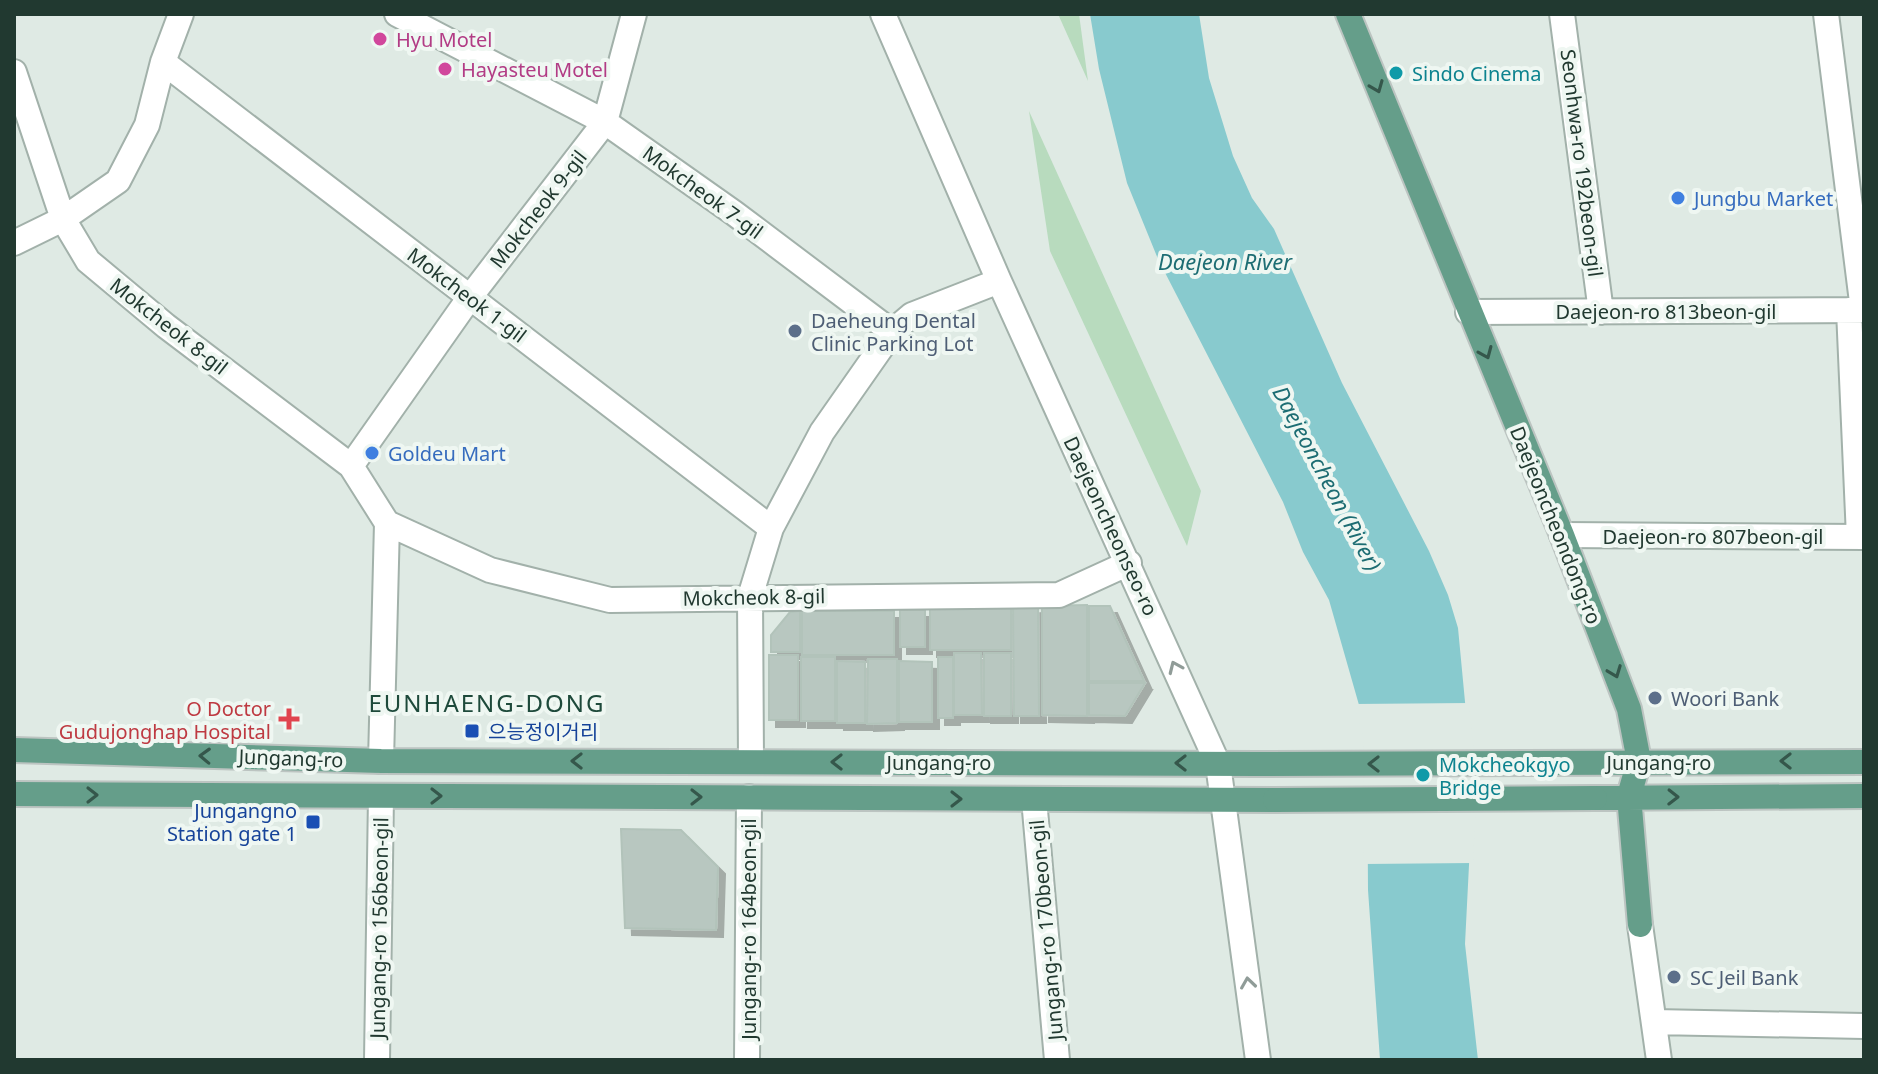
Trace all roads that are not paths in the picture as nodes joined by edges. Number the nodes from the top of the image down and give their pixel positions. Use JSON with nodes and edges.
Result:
{"nodes":[{"id":1,"x":181,"y":14,"type":"edge"},
{"id":2,"x":397,"y":14,"type":"edge"},
{"id":3,"x":634,"y":14,"type":"edge"},
{"id":4,"x":883,"y":14,"type":"edge"},
{"id":5,"x":1348,"y":14,"type":"edge"},
{"id":6,"x":1562,"y":14,"type":"edge"},
{"id":7,"x":1826,"y":14,"type":"edge"},
{"id":8,"x":163,"y":62,"type":"junction"},
{"id":9,"x":14,"y":72,"type":"edge"},
{"id":10,"x":605,"y":122,"type":"junction"},
{"id":11,"x":63,"y":219,"type":"junction"},
{"id":12,"x":14,"y":243,"type":"edge"},
{"id":13,"x":999,"y":281,"type":"junction"},
{"id":14,"x":470,"y":297,"type":"junction"},
{"id":15,"x":1859,"y":310,"type":"edge"},
{"id":16,"x":1468,"y":312,"type":"junction"},
{"id":17,"x":1601,"y":312,"type":"junction"},
{"id":18,"x":892,"y":332,"type":"junction"},
{"id":19,"x":351,"y":466,"type":"junction"},
{"id":20,"x":387,"y":523,"type":"junction"},
{"id":21,"x":771,"y":528,"type":"junction"},
{"id":22,"x":1562,"y":535,"type":"junction"},
{"id":23,"x":1862,"y":537,"type":"edge"},
{"id":24,"x":1129,"y":563,"type":"junction"},
{"id":25,"x":750,"y":597,"type":"junction"},
{"id":26,"x":14,"y":750,"type":"edge"},
{"id":27,"x":381,"y":761,"type":"junction"},
{"id":28,"x":751,"y":761,"type":"junction"},
{"id":29,"x":1639,"y":761,"type":"junction"},
{"id":30,"x":1864,"y":762,"type":"edge"},
{"id":31,"x":1218,"y":764,"type":"junction"},
{"id":32,"x":14,"y":794,"type":"edge"},
{"id":33,"x":381,"y":796,"type":"junction"},
{"id":34,"x":1629,"y":796,"type":"junction"},
{"id":35,"x":1864,"y":796,"type":"edge"},
{"id":36,"x":749,"y":797,"type":"junction"},
{"id":37,"x":1034,"y":799,"type":"junction"},
{"id":38,"x":1223,"y":800,"type":"junction"},
{"id":39,"x":1640,"y":925,"type":"joint"},
{"id":40,"x":1654,"y":1022,"type":"junction"},
{"id":41,"x":1864,"y":1026,"type":"edge"},
{"id":42,"x":377,"y":1060,"type":"edge"},
{"id":43,"x":747,"y":1060,"type":"edge"},
{"id":44,"x":1057,"y":1060,"type":"edge"},
{"id":45,"x":1258,"y":1060,"type":"edge"},
{"id":46,"x":1659,"y":1060,"type":"edge"}],
"edges":[{"from":1,"to":8,"type":"street"},
{"from":2,"to":10,"type":"street","name":"Mokcheok 7-gil"},
{"from":3,"to":10,"type":"street","name":"Mokcheok 9-gil"},
{"from":4,"to":13,"type":"street","name":"Daejeoncheonseo-ro"},
{"from":5,"to":16,"type":"main road","name":"Daejeoncheondong-ro","one_way":true},
{"from":6,"to":17,"type":"street","name":"Seonhwa-ro 192beon-gil"},
{"from":7,"to":15,"type":"street"},
{"from":8,"to":11,"type":"street"},
{"from":8,"to":14,"type":"street","name":"Mokcheok 1-gil"},
{"from":9,"to":11,"type":"street","name":"Mokcheok 8-gil"},
{"from":10,"to":14,"type":"street","name":"Mokcheok 9-gil"},
{"from":10,"to":18,"type":"street","name":"Mokcheok 7-gil"},
{"from":11,"to":12,"type":"street"},
{"from":11,"to":19,"type":"street","name":"Mokcheok 8-gil"},
{"from":13,"to":18,"type":"street"},
{"from":13,"to":24,"type":"street","name":"Daejeoncheonseo-ro"},
{"from":14,"to":19,"type":"street","name":"Mokcheok 9-gil"},
{"from":14,"to":21,"type":"street","name":"Mokcheok 1-gil"},
{"from":15,"to":17,"type":"street","name":"Daejeon-ro 813beon-gil"},
{"from":15,"to":23,"type":"street"},
{"from":16,"to":17,"type":"street","name":"Daejeon-ro 813beon-gil"},
{"from":16,"to":22,"type":"main road","name":"Daejeoncheondong-ro","one_way":true},
{"from":18,"to":21,"type":"street"},
{"from":19,"to":20,"type":"street","name":"Mokcheok 8-gil"},
{"from":20,"to":25,"type":"street","name":"Mokcheok 8-gil"},
{"from":20,"to":27,"type":"street"},
{"from":21,"to":25,"type":"street"},
{"from":22,"to":23,"type":"street","name":"Daejeon-ro 807beon-gil"},
{"from":22,"to":29,"type":"main road","name":"Daejeoncheondong-ro","one_way":true},
{"from":24,"to":25,"type":"street","name":"Mokcheok 8-gil"},
{"from":31,"to":24,"type":"street","name":"Daejeoncheonseo-ro","one_way":true},
{"from":25,"to":28,"type":"street"},
{"from":27,"to":26,"type":"main road","name":"Jungang-ro","one_way":true},
{"from":28,"to":27,"type":"main road","name":"Jungang-ro","one_way":true},
{"from":31,"to":28,"type":"main road","name":"Jungang-ro","one_way":true},
{"from":30,"to":29,"type":"main road","name":"Jungang-ro","one_way":true},
{"from":29,"to":31,"type":"main road","name":"Jungang-ro","one_way":true},
{"from":29,"to":34,"type":"main road","name":"Daejeoncheondong-ro"},
{"from":31,"to":38,"type":"street","name":"Daejeoncheonseo-ro"},
{"from":32,"to":33,"type":"main road","name":"Jungang-ro","one_way":true},
{"from":33,"to":36,"type":"main road","name":"Jungang-ro","one_way":true},
{"from":33,"to":42,"type":"street","name":"Jungang-ro 156beon-gil"},
{"from":34,"to":35,"type":"main road","name":"Jungang-ro","one_way":true},
{"from":34,"to":38,"type":"main road","name":"Jungang-ro","bridge":true},
{"from":34,"to":39,"type":"main road","name":"Daejeoncheondong-ro"},
{"from":36,"to":37,"type":"main road","name":"Jungang-ro","one_way":true},
{"from":36,"to":43,"type":"street","name":"Jungang-ro 164beon-gil"},
{"from":37,"to":38,"type":"main road","name":"Jungang-ro"},
{"from":37,"to":44,"type":"street","name":"Jungang-ro 170beon-gil"},
{"from":45,"to":38,"type":"street","name":"Daejeoncheonseo-ro","one_way":true},
{"from":39,"to":40,"type":"street","name":"Daejeoncheondong-ro"},
{"from":40,"to":41,"type":"street"},
{"from":40,"to":46,"type":"street","name":"Daejeoncheondong-ro"}]}
